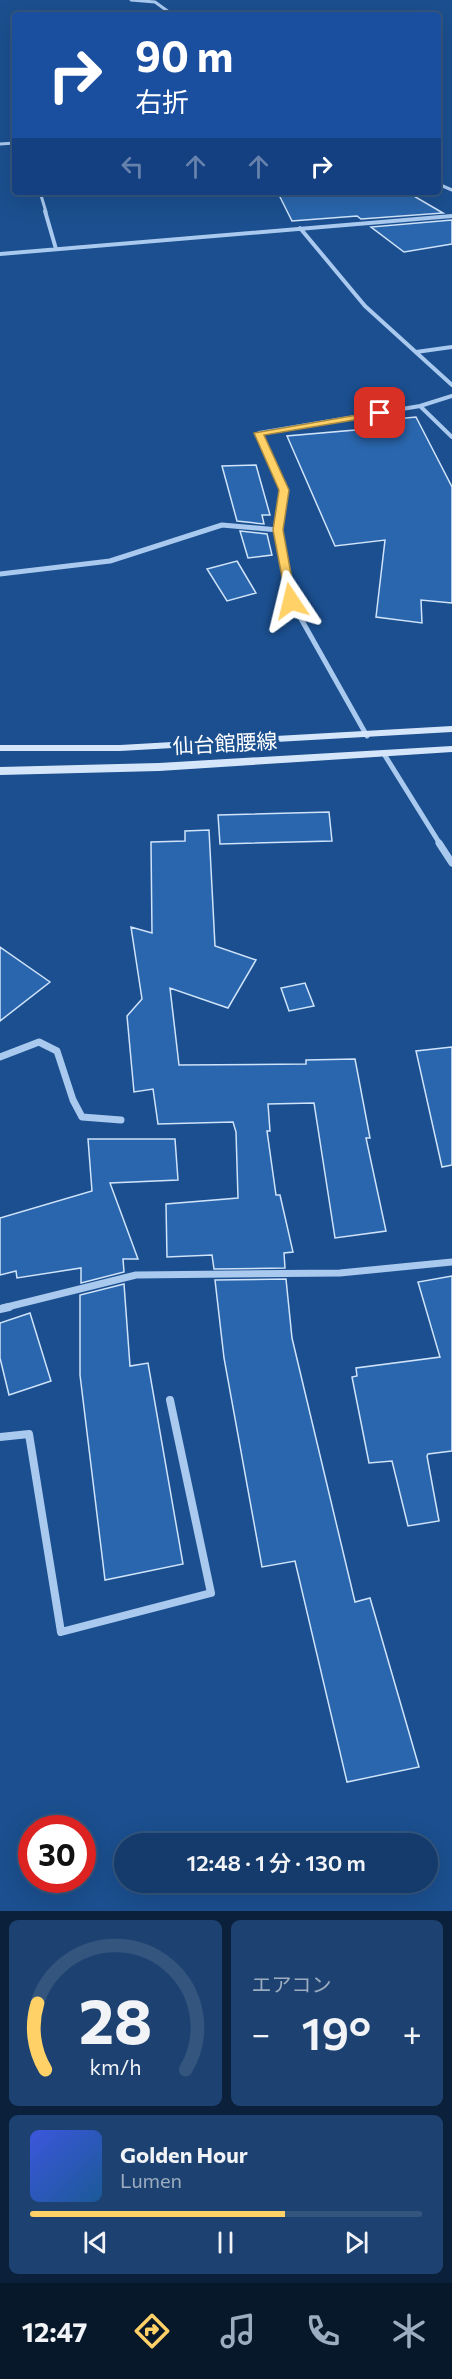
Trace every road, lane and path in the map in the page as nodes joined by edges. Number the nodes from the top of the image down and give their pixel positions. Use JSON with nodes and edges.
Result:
{"nodes":[{"id":1,"x":131,"y":0,"type":"edge"},
{"id":2,"x":155,"y":1,"type":"edge"},
{"id":3,"x":169,"y":12,"type":"edge"},
{"id":4,"x":41,"y":195,"type":"edge"},
{"id":5,"x":452,"y":216,"type":"edge"},
{"id":6,"x":300,"y":228,"type":"junction"},
{"id":7,"x":56,"y":249,"type":"junction"},
{"id":8,"x":0,"y":254,"type":"edge"},
{"id":9,"x":452,"y":347,"type":"edge"},
{"id":10,"x":416,"y":352,"type":"junction"},
{"id":11,"x":452,"y":385,"type":"edge"},
{"id":12,"x":452,"y":396,"type":"edge"},
{"id":13,"x":420,"y":406,"type":"junction"},
{"id":14,"x":452,"y":437,"type":"edge"},
{"id":15,"x":278,"y":530,"type":"junction"},
{"id":16,"x":0,"y":574,"type":"edge"},
{"id":17,"x":452,"y":729,"type":"edge"},
{"id":18,"x":367,"y":736,"type":"junction"},
{"id":19,"x":0,"y":748,"type":"edge"},
{"id":20,"x":452,"y":749,"type":"edge"},
{"id":21,"x":384,"y":754,"type":"junction"},
{"id":22,"x":0,"y":771,"type":"edge"},
{"id":23,"x":452,"y":863,"type":"edge"},
{"id":24,"x":0,"y":1056,"type":"edge"},
{"id":25,"x":121,"y":1120,"type":"dead end"},
{"id":26,"x":452,"y":1262,"type":"edge"},
{"id":27,"x":0,"y":1309,"type":"edge"},
{"id":28,"x":170,"y":1400,"type":"dead end"},
{"id":29,"x":0,"y":1437,"type":"edge"}],
"edges":[{"from":1,"to":2,"type":"street"},
{"from":2,"to":3,"type":"street"},
{"from":4,"to":7,"type":"street"},
{"from":5,"to":6,"type":"street"},
{"from":6,"to":7,"type":"street"},
{"from":6,"to":10,"type":"street"},
{"from":7,"to":8,"type":"street"},
{"from":9,"to":10,"type":"street"},
{"from":10,"to":11,"type":"street"},
{"from":12,"to":13,"type":"street"},
{"from":13,"to":14,"type":"street"},
{"from":13,"to":15,"type":"street"},
{"from":15,"to":16,"type":"street"},
{"from":15,"to":18,"type":"street"},
{"from":17,"to":18,"type":"main road","name":"仙台館腰線"},
{"from":18,"to":19,"type":"main road","name":"仙台館腰線"},
{"from":20,"to":21,"type":"main road","name":"仙台館腰線"},
{"from":21,"to":22,"type":"main road","name":"仙台館腰線"},
{"from":21,"to":23,"type":"street"},
{"from":24,"to":25,"type":"street"},
{"from":26,"to":27,"type":"street"},
{"from":28,"to":29,"type":"street"}]}
